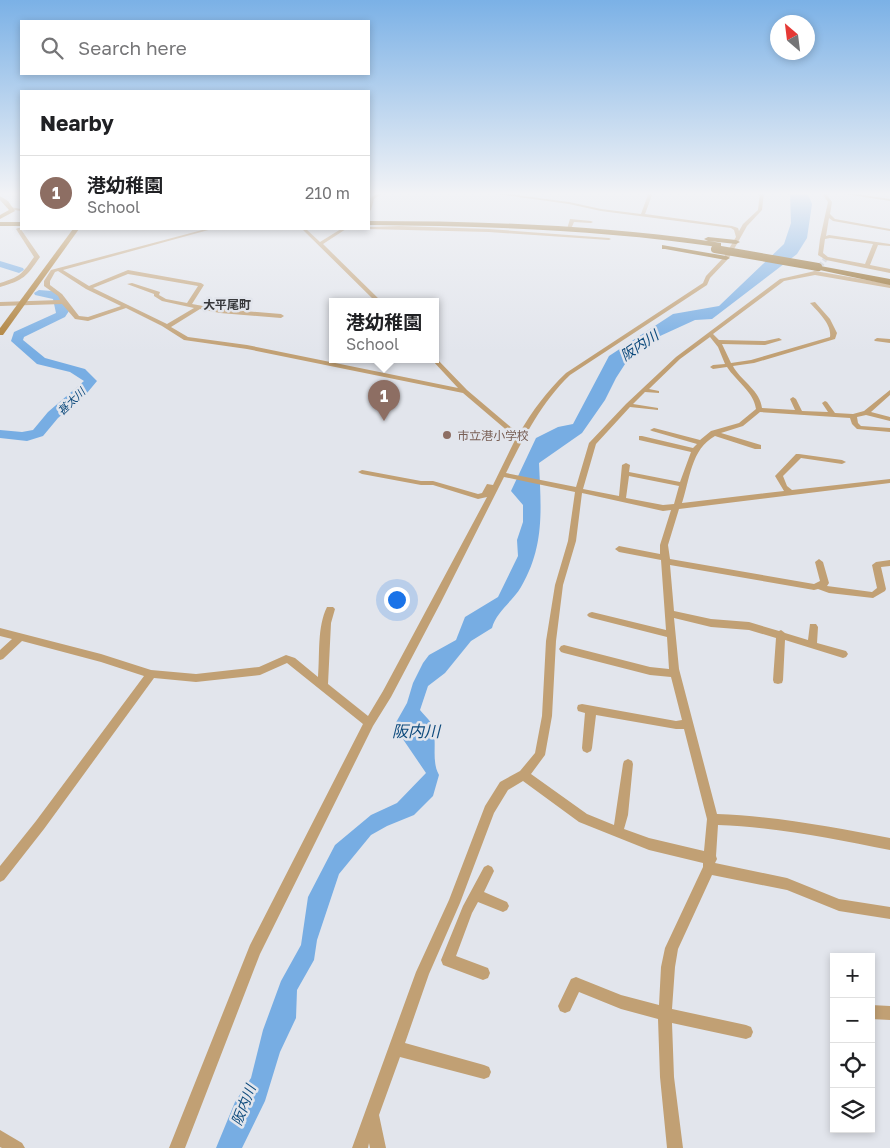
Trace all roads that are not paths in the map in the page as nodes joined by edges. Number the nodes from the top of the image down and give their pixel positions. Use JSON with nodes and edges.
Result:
{"nodes":[{"id":1,"x":31,"y":246,"type":"edge"},
{"id":2,"x":57,"y":246,"type":"edge"},
{"id":3,"x":63,"y":246,"type":"edge"},
{"id":4,"x":149,"y":246,"type":"edge"},
{"id":5,"x":322,"y":246,"type":"edge"},
{"id":6,"x":660,"y":246,"type":"edge"},
{"id":7,"x":705,"y":246,"type":"edge"},
{"id":8,"x":733,"y":246,"type":"edge"},
{"id":9,"x":821,"y":246,"type":"edge"},
{"id":10,"x":875,"y":246,"type":"edge"},
{"id":11,"x":726,"y":258,"type":"junction"},
{"id":12,"x":819,"y":264,"type":"junction"},
{"id":13,"x":867,"y":266,"type":"junction"},
{"id":14,"x":58,"y":270,"type":"junction"},
{"id":15,"x":890,"y":271,"type":"edge"},
{"id":16,"x":890,"y":277,"type":"edge"},
{"id":17,"x":890,"y":282,"type":"edge"},
{"id":18,"x":130,"y":284,"type":"dead end"},
{"id":19,"x":0,"y":285,"type":"edge"},
{"id":20,"x":890,"y":286,"type":"edge"},
{"id":21,"x":88,"y":288,"type":"junction"},
{"id":22,"x":375,"y":298,"type":"edge"},
{"id":23,"x":63,"y":302,"type":"junction"},
{"id":24,"x":228,"y":302,"type":"dead end"},
{"id":25,"x":813,"y":303,"type":"dead end"},
{"id":26,"x":0,"y":304,"type":"edge"},
{"id":27,"x":18,"y":304,"type":"junction"},
{"id":28,"x":189,"y":304,"type":"junction"},
{"id":29,"x":127,"y":306,"type":"junction"},
{"id":30,"x":199,"y":307,"type":"junction"},
{"id":31,"x":220,"y":311,"type":"junction"},
{"id":32,"x":281,"y":316,"type":"dead end"},
{"id":33,"x":0,"y":324,"type":"edge"},
{"id":34,"x":167,"y":327,"type":"junction"},
{"id":35,"x":0,"y":334,"type":"edge"},
{"id":36,"x":709,"y":334,"type":"junction"},
{"id":37,"x":779,"y":340,"type":"dead end"},
{"id":38,"x":877,"y":340,"type":"dead end"},
{"id":39,"x":890,"y":341,"type":"edge"},
{"id":40,"x":718,"y":342,"type":"junction"},
{"id":41,"x":438,"y":363,"type":"edge"},
{"id":42,"x":729,"y":365,"type":"junction"},
{"id":43,"x":713,"y":367,"type":"dead end"},
{"id":44,"x":644,"y":390,"type":"junction"},
{"id":45,"x":465,"y":391,"type":"junction"},
{"id":46,"x":657,"y":392,"type":"dead end"},
{"id":47,"x":888,"y":396,"type":"edge"},
{"id":48,"x":793,"y":399,"type":"dead end"},
{"id":49,"x":825,"y":403,"type":"dead end"},
{"id":50,"x":628,"y":405,"type":"junction"},
{"id":51,"x":656,"y":409,"type":"dead end"},
{"id":52,"x":759,"y":410,"type":"junction"},
{"id":53,"x":800,"y":412,"type":"junction"},
{"id":54,"x":866,"y":412,"type":"junction"},
{"id":55,"x":832,"y":414,"type":"junction"},
{"id":56,"x":853,"y":416,"type":"junction"},
{"id":57,"x":890,"y":419,"type":"edge"},
{"id":58,"x":654,"y":430,"type":"dead end"},
{"id":59,"x":890,"y":430,"type":"edge"},
{"id":60,"x":714,"y":433,"type":"junction"},
{"id":61,"x":520,"y":438,"type":"junction"},
{"id":62,"x":642,"y":438,"type":"dead end"},
{"id":63,"x":702,"y":442,"type":"junction"},
{"id":64,"x":758,"y":447,"type":"dead end"},
{"id":65,"x":695,"y":451,"type":"junction"},
{"id":66,"x":842,"y":462,"type":"dead end"},
{"id":67,"x":362,"y":472,"type":"dead end"},
{"id":68,"x":502,"y":477,"type":"junction"},
{"id":69,"x":890,"y":481,"type":"edge"},
{"id":70,"x":683,"y":485,"type":"junction"},
{"id":71,"x":576,"y":490,"type":"junction"},
{"id":72,"x":790,"y":493,"type":"junction"},
{"id":73,"x":622,"y":500,"type":"junction"},
{"id":74,"x":675,"y":508,"type":"junction"},
{"id":75,"x":619,"y":549,"type":"dead end"},
{"id":76,"x":666,"y":560,"type":"junction"},
{"id":77,"x":819,"y":562,"type":"dead end"},
{"id":78,"x":890,"y":563,"type":"edge"},
{"id":79,"x":819,"y":586,"type":"junction"},
{"id":80,"x":330,"y":608,"type":"dead end"},
{"id":81,"x":669,"y":612,"type":"junction"},
{"id":82,"x":592,"y":615,"type":"dead end"},
{"id":83,"x":813,"y":626,"type":"dead end"},
{"id":84,"x":0,"y":632,"type":"edge"},
{"id":85,"x":671,"y":634,"type":"junction"},
{"id":86,"x":781,"y":634,"type":"junction"},
{"id":87,"x":20,"y":637,"type":"junction"},
{"id":88,"x":812,"y":645,"type":"junction"},
{"id":89,"x":564,"y":649,"type":"dead end"},
{"id":90,"x":843,"y":654,"type":"dead end"},
{"id":91,"x":0,"y":656,"type":"edge"},
{"id":92,"x":675,"y":673,"type":"junction"},
{"id":93,"x":151,"y":674,"type":"junction"},
{"id":94,"x":778,"y":680,"type":"dead end"},
{"id":95,"x":323,"y":686,"type":"junction"},
{"id":96,"x":369,"y":723,"type":"junction"},
{"id":97,"x":687,"y":724,"type":"junction"},
{"id":98,"x":588,"y":748,"type":"dead end"},
{"id":99,"x":628,"y":764,"type":"dead end"},
{"id":100,"x":524,"y":775,"type":"junction"},
{"id":101,"x":714,"y":819,"type":"junction"},
{"id":102,"x":618,"y":831,"type":"junction"},
{"id":103,"x":890,"y":844,"type":"edge"},
{"id":104,"x":710,"y":863,"type":"junction"},
{"id":105,"x":488,"y":871,"type":"dead end"},
{"id":106,"x":0,"y":876,"type":"edge"},
{"id":107,"x":476,"y":895,"type":"junction"},
{"id":108,"x":454,"y":903,"type":"junction"},
{"id":109,"x":503,"y":906,"type":"dead end"},
{"id":110,"x":467,"y":910,"type":"junction"},
{"id":111,"x":890,"y":913,"type":"edge"},
{"id":112,"x":483,"y":973,"type":"dead end"},
{"id":113,"x":565,"y":1006,"type":"dead end"},
{"id":114,"x":875,"y":1012,"type":"edge"},
{"id":115,"x":666,"y":1013,"type":"junction"},
{"id":116,"x":890,"y":1013,"type":"edge"},
{"id":117,"x":746,"y":1032,"type":"dead end"},
{"id":118,"x":395,"y":1048,"type":"junction"},
{"id":119,"x":484,"y":1072,"type":"dead end"},
{"id":120,"x":371,"y":1113,"type":"junction"},
{"id":121,"x":0,"y":1138,"type":"edge"},
{"id":122,"x":17,"y":1148,"type":"edge"},
{"id":123,"x":177,"y":1148,"type":"edge"},
{"id":124,"x":360,"y":1148,"type":"edge"},
{"id":125,"x":378,"y":1148,"type":"edge"},
{"id":126,"x":675,"y":1148,"type":"edge"}],
"edges":[{"from":1,"to":19,"type":"street"},
{"from":2,"to":27,"type":"main road"},
{"from":3,"to":27,"type":"main road"},
{"from":4,"to":14,"type":"street"},
{"from":5,"to":22,"type":"street"},
{"from":6,"to":11,"type":"highway"},
{"from":7,"to":12,"type":"highway","bridge":true},
{"from":8,"to":11,"type":"street"},
{"from":9,"to":13,"type":"street"},
{"from":10,"to":13,"type":"street"},
{"from":11,"to":61,"type":"street"},
{"from":12,"to":16,"type":"highway"},
{"from":12,"to":17,"type":"highway"},
{"from":13,"to":15,"type":"street"},
{"from":14,"to":21,"type":"street"},
{"from":14,"to":23,"type":"street"},
{"from":18,"to":28,"type":"street"},
{"from":20,"to":36,"type":"street"},
{"from":21,"to":28,"type":"street"},
{"from":21,"to":29,"type":"street"},
{"from":23,"to":27,"type":"street"},
{"from":23,"to":29,"type":"street"},
{"from":24,"to":31,"type":"street"},
{"from":25,"to":42,"type":"street"},
{"from":26,"to":27,"type":"street"},
{"from":27,"to":33,"type":"main road"},
{"from":27,"to":35,"type":"main road"},
{"from":28,"to":30,"type":"street"},
{"from":29,"to":34,"type":"street"},
{"from":30,"to":31,"type":"street"},
{"from":30,"to":34,"type":"street"},
{"from":31,"to":32,"type":"street"},
{"from":34,"to":45,"type":"street"},
{"from":36,"to":40,"type":"street"},
{"from":36,"to":44,"type":"street"},
{"from":37,"to":40,"type":"street"},
{"from":38,"to":39,"type":"street"},
{"from":40,"to":42,"type":"street"},
{"from":41,"to":45,"type":"street"},
{"from":42,"to":43,"type":"street"},
{"from":42,"to":52,"type":"street"},
{"from":44,"to":46,"type":"street"},
{"from":44,"to":50,"type":"street"},
{"from":45,"to":61,"type":"street"},
{"from":47,"to":54,"type":"street"},
{"from":48,"to":53,"type":"street"},
{"from":49,"to":55,"type":"street"},
{"from":50,"to":51,"type":"street"},
{"from":50,"to":71,"type":"street"},
{"from":52,"to":53,"type":"street"},
{"from":52,"to":60,"type":"street"},
{"from":53,"to":55,"type":"street"},
{"from":54,"to":56,"type":"street"},
{"from":54,"to":57,"type":"street"},
{"from":55,"to":56,"type":"street"},
{"from":56,"to":59,"type":"street"},
{"from":58,"to":63,"type":"street"},
{"from":60,"to":63,"type":"street"},
{"from":60,"to":64,"type":"street"},
{"from":61,"to":68,"type":"street"},
{"from":62,"to":65,"type":"street"},
{"from":63,"to":65,"type":"street"},
{"from":65,"to":70,"type":"street"},
{"from":66,"to":72,"type":"street"},
{"from":67,"to":68,"type":"street"},
{"from":68,"to":71,"type":"street"},
{"from":68,"to":96,"type":"street"},
{"from":69,"to":72,"type":"street"},
{"from":70,"to":73,"type":"street"},
{"from":70,"to":74,"type":"street"},
{"from":71,"to":73,"type":"street"},
{"from":71,"to":100,"type":"street"},
{"from":72,"to":74,"type":"street"},
{"from":73,"to":74,"type":"street"},
{"from":74,"to":76,"type":"street"},
{"from":75,"to":76,"type":"street"},
{"from":76,"to":79,"type":"street"},
{"from":76,"to":81,"type":"street"},
{"from":77,"to":79,"type":"street"},
{"from":78,"to":79,"type":"street"},
{"from":80,"to":95,"type":"street"},
{"from":81,"to":85,"type":"street"},
{"from":81,"to":86,"type":"street"},
{"from":82,"to":85,"type":"street"},
{"from":83,"to":88,"type":"street"},
{"from":84,"to":87,"type":"street"},
{"from":85,"to":92,"type":"street"},
{"from":86,"to":88,"type":"street"},
{"from":86,"to":94,"type":"street"},
{"from":87,"to":91,"type":"street"},
{"from":87,"to":93,"type":"street"},
{"from":88,"to":90,"type":"street"},
{"from":89,"to":92,"type":"street"},
{"from":92,"to":97,"type":"street"},
{"from":93,"to":95,"type":"street"},
{"from":93,"to":106,"type":"street"},
{"from":95,"to":96,"type":"street"},
{"from":96,"to":123,"type":"street"},
{"from":97,"to":98,"type":"street"},
{"from":97,"to":101,"type":"street"},
{"from":99,"to":102,"type":"street"},
{"from":100,"to":102,"type":"street"},
{"from":100,"to":108,"type":"street"},
{"from":101,"to":103,"type":"street"},
{"from":101,"to":104,"type":"street"},
{"from":102,"to":104,"type":"street"},
{"from":104,"to":111,"type":"street"},
{"from":104,"to":115,"type":"street"},
{"from":105,"to":107,"type":"street"},
{"from":107,"to":109,"type":"street"},
{"from":107,"to":110,"type":"street"},
{"from":108,"to":110,"type":"street"},
{"from":108,"to":118,"type":"street"},
{"from":110,"to":112,"type":"street"},
{"from":113,"to":115,"type":"street"},
{"from":114,"to":116,"type":"street"},
{"from":115,"to":117,"type":"street"},
{"from":115,"to":126,"type":"street"},
{"from":118,"to":119,"type":"street"},
{"from":118,"to":120,"type":"street"},
{"from":120,"to":124,"type":"street"},
{"from":120,"to":125,"type":"street"},
{"from":121,"to":122,"type":"street"}]}
